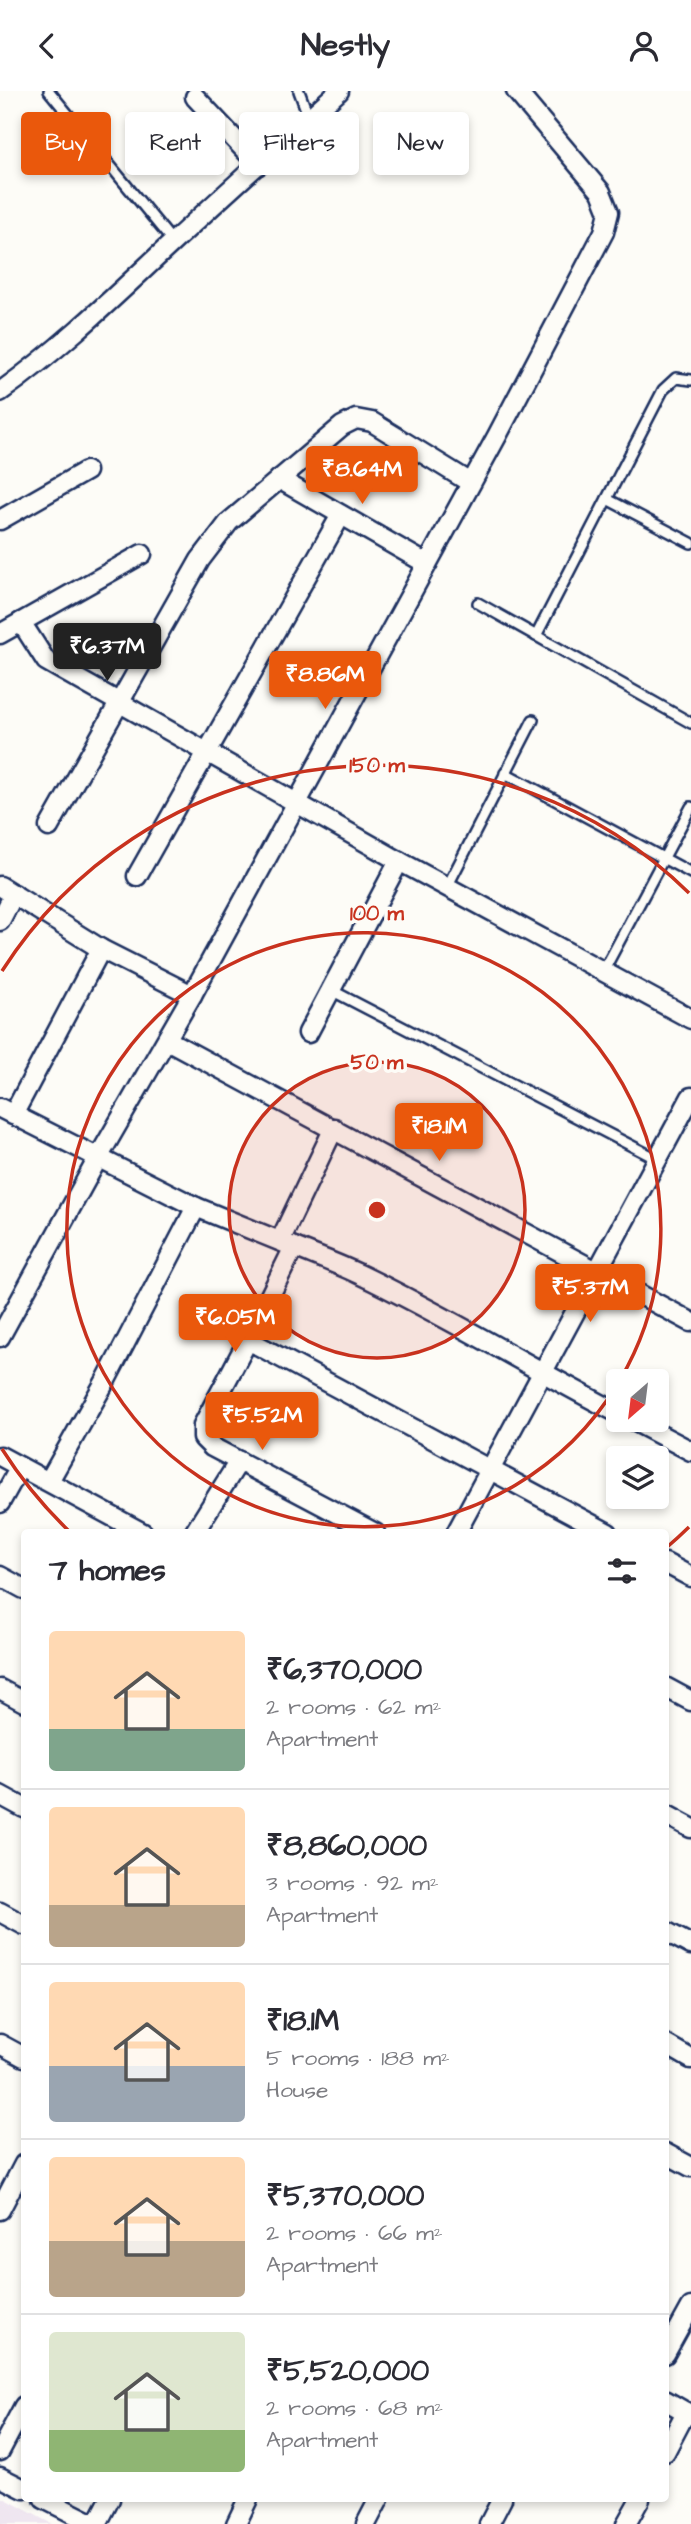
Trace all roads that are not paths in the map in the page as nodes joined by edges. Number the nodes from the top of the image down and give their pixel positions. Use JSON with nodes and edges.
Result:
{"nodes":[{"id":1,"x":49,"y":91,"type":"edge"},
{"id":2,"x":299,"y":91,"type":"edge"},
{"id":3,"x":339,"y":91,"type":"edge"},
{"id":4,"x":516,"y":91,"type":"edge"},
{"id":5,"x":195,"y":97,"type":"dead end"},
{"id":6,"x":307,"y":112,"type":"edge"},
{"id":7,"x":316,"y":112,"type":"edge"},
{"id":8,"x":239,"y":144,"type":"edge"},
{"id":9,"x":247,"y":175,"type":"edge"},
{"id":10,"x":173,"y":242,"type":"junction"},
{"id":11,"x":691,"y":380,"type":"edge"},
{"id":12,"x":0,"y":392,"type":"edge"},
{"id":13,"x":86,"y":471,"type":"dead end"},
{"id":14,"x":279,"y":479,"type":"junction"},
{"id":15,"x":471,"y":483,"type":"junction"},
{"id":16,"x":607,"y":499,"type":"junction"},
{"id":17,"x":341,"y":515,"type":"junction"},
{"id":18,"x":0,"y":520,"type":"edge"},
{"id":19,"x":691,"y":543,"type":"edge"},
{"id":20,"x":142,"y":554,"type":"dead end"},
{"id":21,"x":427,"y":564,"type":"junction"},
{"id":22,"x":478,"y":603,"type":"dead end"},
{"id":23,"x":21,"y":622,"type":"junction"},
{"id":24,"x":0,"y":634,"type":"edge"},
{"id":25,"x":536,"y":636,"type":"junction"},
{"id":26,"x":119,"y":701,"type":"junction"},
{"id":27,"x":533,"y":720,"type":"dead end"},
{"id":28,"x":691,"y":723,"type":"edge"},
{"id":29,"x":206,"y":753,"type":"junction"},
{"id":30,"x":505,"y":773,"type":"junction"},
{"id":31,"x":296,"y":804,"type":"junction"},
{"id":32,"x":691,"y":807,"type":"edge"},
{"id":33,"x":49,"y":827,"type":"dead end"},
{"id":34,"x":663,"y":858,"type":"junction"},
{"id":35,"x":400,"y":861,"type":"junction"},
{"id":36,"x":691,"y":873,"type":"edge"},
{"id":37,"x":137,"y":876,"type":"dead end"},
{"id":38,"x":447,"y":887,"type":"junction"},
{"id":39,"x":7,"y":890,"type":"edge"},
{"id":40,"x":0,"y":921,"type":"edge"},
{"id":41,"x":102,"y":949,"type":"junction"},
{"id":42,"x":604,"y":970,"type":"junction"},
{"id":43,"x":331,"y":990,"type":"junction"},
{"id":44,"x":192,"y":995,"type":"junction"},
{"id":45,"x":691,"y":1019,"type":"edge"},
{"id":46,"x":308,"y":1033,"type":"dead end"},
{"id":47,"x":167,"y":1040,"type":"junction"},
{"id":48,"x":691,"y":1097,"type":"edge"},
{"id":49,"x":6,"y":1111,"type":"edge"},
{"id":50,"x":334,"y":1128,"type":"junction"},
{"id":51,"x":98,"y":1159,"type":"junction"},
{"id":52,"x":659,"y":1160,"type":"junction"},
{"id":53,"x":196,"y":1207,"type":"junction"},
{"id":54,"x":287,"y":1244,"type":"junction"},
{"id":55,"x":597,"y":1271,"type":"junction"},
{"id":56,"x":691,"y":1322,"type":"edge"},
{"id":57,"x":0,"y":1337,"type":"edge"},
{"id":58,"x":248,"y":1340,"type":"junction"},
{"id":59,"x":541,"y":1373,"type":"junction"},
{"id":60,"x":606,"y":1407,"type":"edge"},
{"id":61,"x":655,"y":1432,"type":"edge"},
{"id":62,"x":691,"y":1451,"type":"edge"},
{"id":63,"x":0,"y":1456,"type":"edge"},
{"id":64,"x":239,"y":1461,"type":"junction"},
{"id":65,"x":20,"y":1467,"type":"junction"},
{"id":66,"x":489,"y":1470,"type":"junction"},
{"id":67,"x":49,"y":1481,"type":"junction"},
{"id":68,"x":0,"y":1503,"type":"edge"},
{"id":69,"x":136,"y":1529,"type":"edge"},
{"id":70,"x":196,"y":1529,"type":"edge"},
{"id":71,"x":367,"y":1529,"type":"edge"},
{"id":72,"x":458,"y":1529,"type":"edge"},
{"id":73,"x":600,"y":1529,"type":"edge"},
{"id":74,"x":669,"y":1565,"type":"edge"},
{"id":75,"x":0,"y":1576,"type":"edge"},
{"id":76,"x":691,"y":1577,"type":"edge"},
{"id":77,"x":21,"y":1587,"type":"edge"},
{"id":78,"x":0,"y":1689,"type":"edge"},
{"id":79,"x":669,"y":1689,"type":"edge"},
{"id":80,"x":21,"y":1700,"type":"edge"},
{"id":81,"x":691,"y":1701,"type":"edge"},
{"id":82,"x":0,"y":1795,"type":"edge"},
{"id":83,"x":21,"y":1806,"type":"edge"},
{"id":84,"x":669,"y":1816,"type":"edge"},
{"id":85,"x":691,"y":1828,"type":"edge"},
{"id":86,"x":0,"y":1912,"type":"edge"},
{"id":87,"x":21,"y":1923,"type":"edge"},
{"id":88,"x":669,"y":1933,"type":"edge"},
{"id":89,"x":691,"y":1945,"type":"edge"},
{"id":90,"x":0,"y":2044,"type":"edge"},
{"id":91,"x":669,"y":2046,"type":"edge"},
{"id":92,"x":21,"y":2055,"type":"edge"},
{"id":93,"x":691,"y":2059,"type":"edge"},
{"id":94,"x":669,"y":2155,"type":"edge"},
{"id":95,"x":691,"y":2167,"type":"edge"},
{"id":96,"x":21,"y":2170,"type":"edge"},
{"id":97,"x":0,"y":2210,"type":"edge"},
{"id":98,"x":691,"y":2307,"type":"edge"},
{"id":99,"x":669,"y":2347,"type":"edge"},
{"id":100,"x":669,"y":2402,"type":"edge"},
{"id":101,"x":21,"y":2412,"type":"edge"},
{"id":102,"x":689,"y":2414,"type":"edge"},
{"id":103,"x":669,"y":2446,"type":"edge"},
{"id":104,"x":0,"y":2451,"type":"edge"},
{"id":105,"x":0,"y":2477,"type":"edge"},
{"id":106,"x":21,"y":2488,"type":"edge"},
{"id":107,"x":50,"y":2502,"type":"edge"},
{"id":108,"x":108,"y":2502,"type":"edge"},
{"id":109,"x":247,"y":2502,"type":"edge"},
{"id":110,"x":377,"y":2502,"type":"edge"},
{"id":111,"x":500,"y":2502,"type":"edge"},
{"id":112,"x":638,"y":2502,"type":"edge"},
{"id":113,"x":96,"y":2524,"type":"edge"},
{"id":114,"x":236,"y":2524,"type":"edge"},
{"id":115,"x":366,"y":2524,"type":"edge"},
{"id":116,"x":489,"y":2524,"type":"edge"},
{"id":117,"x":626,"y":2524,"type":"edge"}],
"edges":[{"from":1,"to":10,"type":"lane"},
{"from":2,"to":6,"type":"lane"},
{"from":3,"to":7,"type":"street"},
{"from":4,"to":15,"type":"street"},
{"from":5,"to":8,"type":"street"},
{"from":9,"to":10,"type":"street"},
{"from":10,"to":12,"type":"street"},
{"from":11,"to":16,"type":"lane"},
{"from":13,"to":18,"type":"street"},
{"from":14,"to":15,"type":"street"},
{"from":14,"to":17,"type":"street"},
{"from":14,"to":26,"type":"street"},
{"from":15,"to":21,"type":"street"},
{"from":16,"to":19,"type":"lane"},
{"from":16,"to":25,"type":"lane"},
{"from":17,"to":21,"type":"street"},
{"from":17,"to":29,"type":"street"},
{"from":20,"to":23,"type":"street"},
{"from":21,"to":31,"type":"street"},
{"from":22,"to":25,"type":"lane"},
{"from":23,"to":24,"type":"street"},
{"from":23,"to":26,"type":"street"},
{"from":25,"to":28,"type":"lane"},
{"from":26,"to":29,"type":"street"},
{"from":26,"to":33,"type":"street"},
{"from":27,"to":30,"type":"lane"},
{"from":29,"to":31,"type":"street"},
{"from":29,"to":37,"type":"street"},
{"from":30,"to":34,"type":"lane"},
{"from":30,"to":38,"type":"lane"},
{"from":31,"to":35,"type":"street"},
{"from":31,"to":44,"type":"street"},
{"from":32,"to":34,"type":"lane"},
{"from":34,"to":36,"type":"lane"},
{"from":34,"to":42,"type":"lane"},
{"from":35,"to":38,"type":"street"},
{"from":35,"to":43,"type":"street"},
{"from":38,"to":42,"type":"street"},
{"from":39,"to":40,"type":"street"},
{"from":39,"to":41,"type":"street"},
{"from":41,"to":44,"type":"street"},
{"from":41,"to":49,"type":"street"},
{"from":42,"to":45,"type":"street"},
{"from":43,"to":46,"type":"street"},
{"from":43,"to":52,"type":"lane"},
{"from":44,"to":47,"type":"street"},
{"from":47,"to":50,"type":"street"},
{"from":47,"to":51,"type":"street"},
{"from":48,"to":52,"type":"street"},
{"from":49,"to":51,"type":"street"},
{"from":50,"to":54,"type":"street"},
{"from":50,"to":55,"type":"street"},
{"from":51,"to":53,"type":"street"},
{"from":51,"to":57,"type":"street"},
{"from":52,"to":55,"type":"street"},
{"from":53,"to":54,"type":"street"},
{"from":53,"to":67,"type":"street"},
{"from":54,"to":58,"type":"street"},
{"from":54,"to":59,"type":"street"},
{"from":55,"to":56,"type":"street"},
{"from":55,"to":59,"type":"street"},
{"from":58,"to":64,"type":"street"},
{"from":58,"to":66,"type":"street"},
{"from":59,"to":60,"type":"street"},
{"from":59,"to":66,"type":"street"},
{"from":61,"to":62,"type":"street"},
{"from":63,"to":65,"type":"street"},
{"from":64,"to":70,"type":"street"},
{"from":64,"to":71,"type":"street"},
{"from":65,"to":67,"type":"street"},
{"from":65,"to":68,"type":"street"},
{"from":66,"to":72,"type":"street"},
{"from":66,"to":73,"type":"street"},
{"from":67,"to":69,"type":"street"},
{"from":74,"to":76,"type":"street"},
{"from":75,"to":77,"type":"street"},
{"from":78,"to":80,"type":"street"},
{"from":79,"to":81,"type":"street"},
{"from":82,"to":83,"type":"street"},
{"from":84,"to":85,"type":"street"},
{"from":86,"to":87,"type":"street"},
{"from":88,"to":89,"type":"street"},
{"from":90,"to":92,"type":"street"},
{"from":91,"to":93,"type":"street"},
{"from":94,"to":95,"type":"street"},
{"from":96,"to":97,"type":"street"},
{"from":98,"to":99,"type":"street"},
{"from":100,"to":102,"type":"street"},
{"from":101,"to":104,"type":"street"},
{"from":102,"to":103,"type":"street"},
{"from":105,"to":106,"type":"street"},
{"from":107,"to":113,"type":"street"},
{"from":108,"to":113,"type":"street"},
{"from":109,"to":114,"type":"street"},
{"from":110,"to":115,"type":"street"},
{"from":111,"to":116,"type":"street"},
{"from":112,"to":117,"type":"street"}]}
